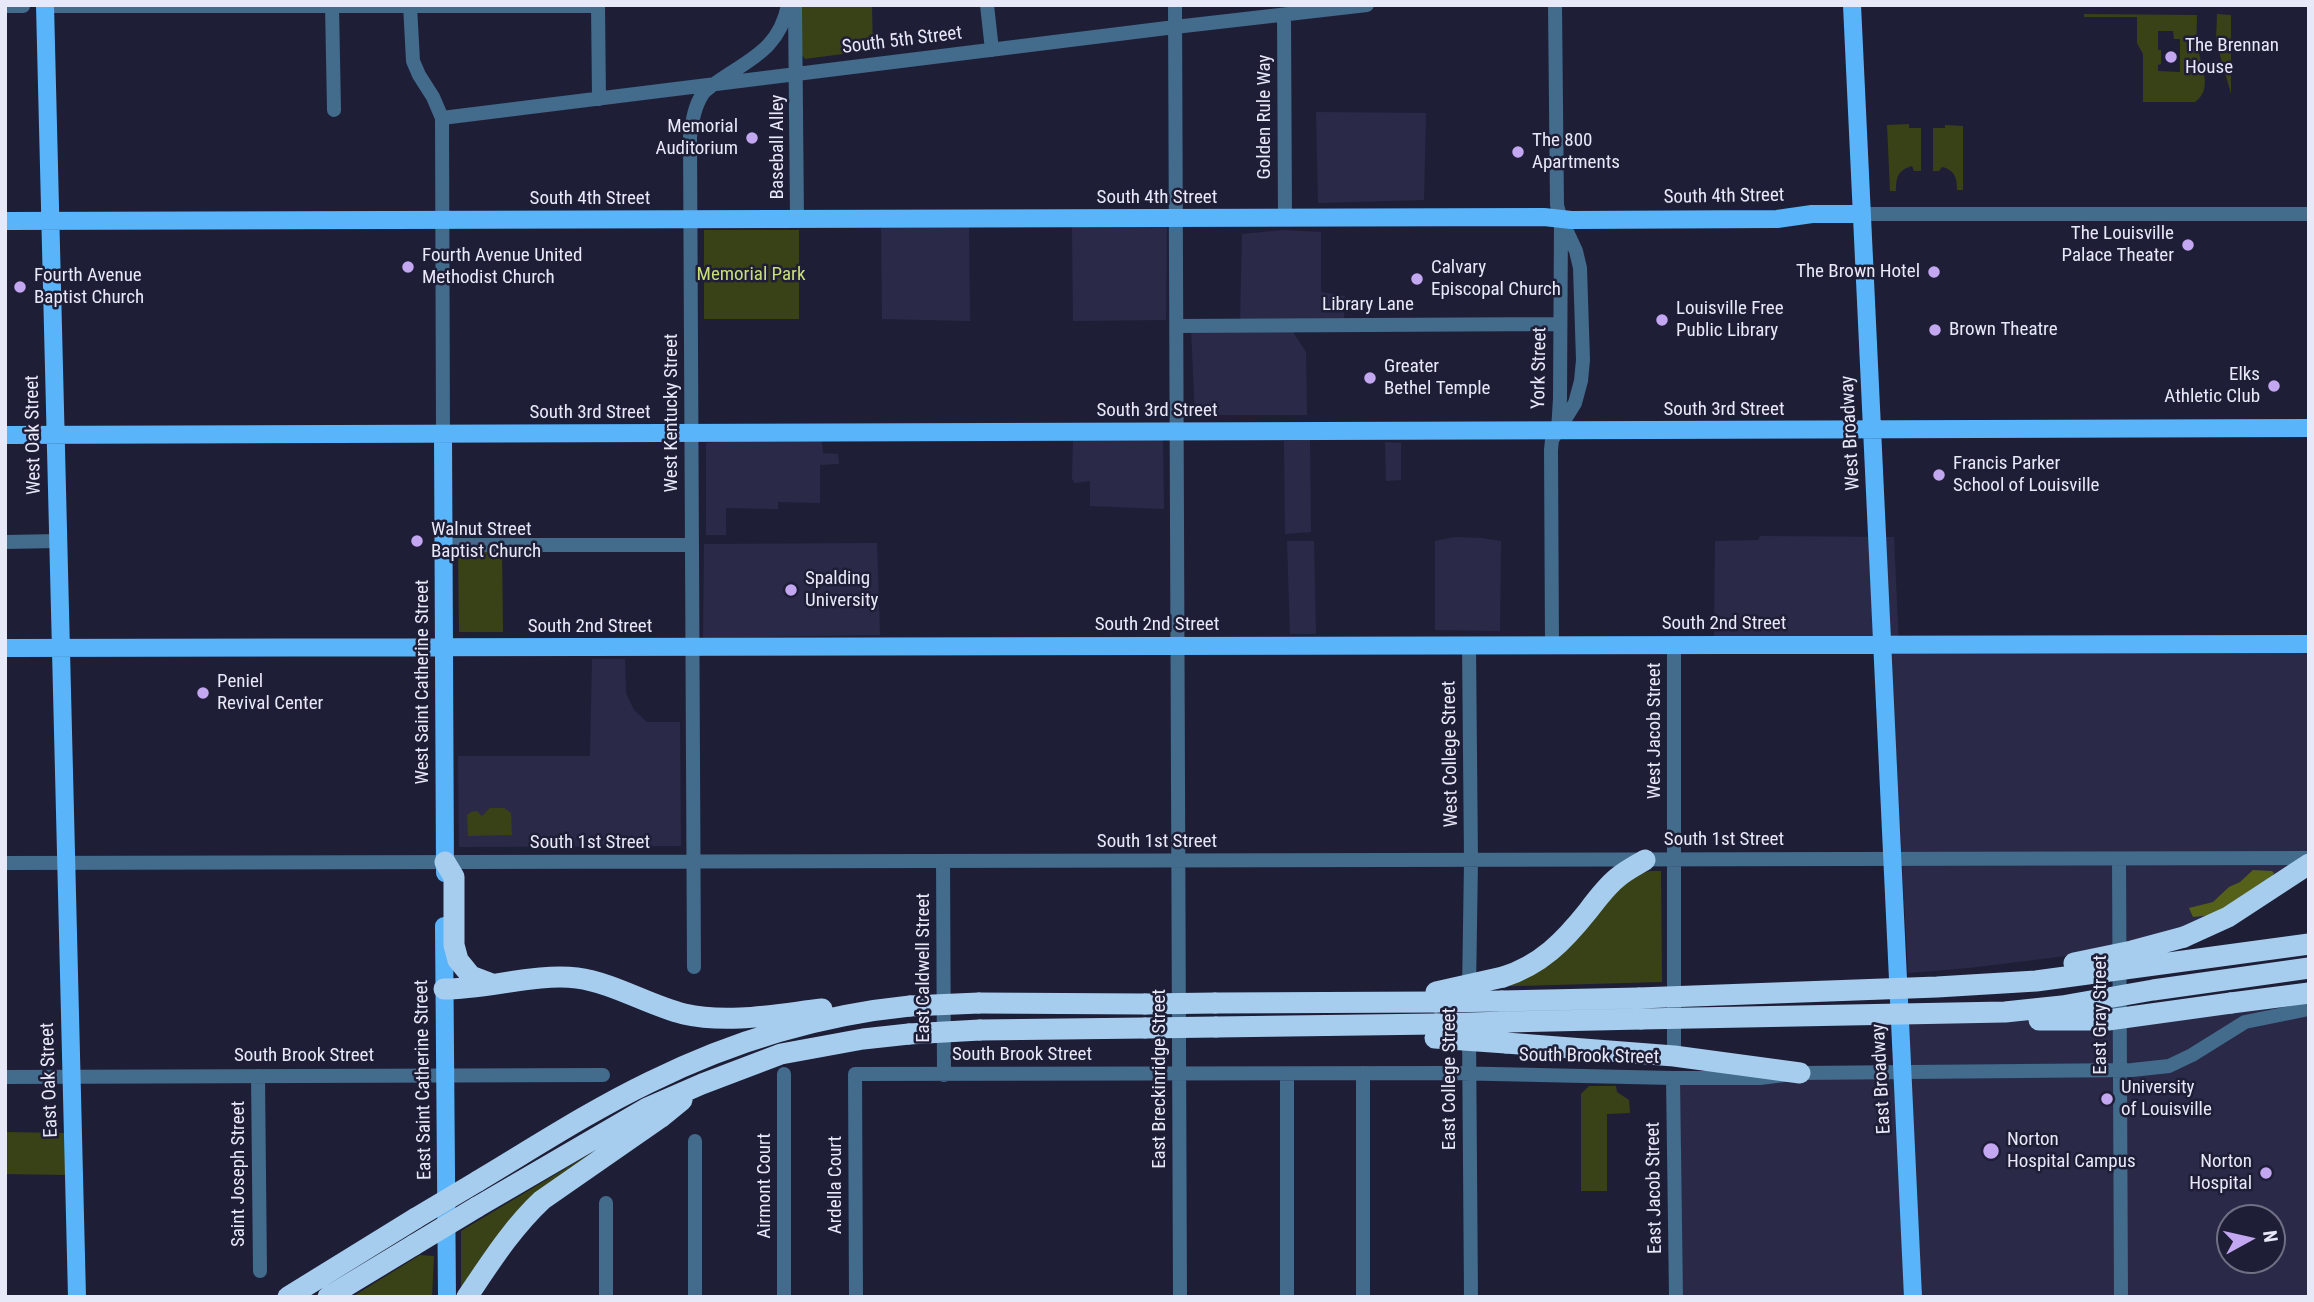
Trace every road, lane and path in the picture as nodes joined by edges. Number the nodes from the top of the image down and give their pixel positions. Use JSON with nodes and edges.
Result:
{"nodes":[{"id":1,"x":45,"y":5,"type":"edge"},
{"id":2,"x":597,"y":5,"type":"edge"},
{"id":3,"x":788,"y":5,"type":"edge"},
{"id":4,"x":795,"y":5,"type":"edge"},
{"id":5,"x":987,"y":5,"type":"edge"},
{"id":6,"x":1175,"y":5,"type":"edge"},
{"id":7,"x":1367,"y":5,"type":"edge"},
{"id":8,"x":1555,"y":5,"type":"edge"},
{"id":9,"x":1852,"y":5,"type":"edge"},
{"id":10,"x":5,"y":6,"type":"edge"},
{"id":11,"x":23,"y":6,"type":"edge"},
{"id":12,"x":332,"y":6,"type":"edge"},
{"id":13,"x":411,"y":6,"type":"edge"},
{"id":14,"x":1284,"y":15,"type":"junction"},
{"id":15,"x":1175,"y":27,"type":"junction"},
{"id":16,"x":992,"y":50,"type":"junction"},
{"id":17,"x":797,"y":74,"type":"junction"},
{"id":18,"x":714,"y":84,"type":"junction"},
{"id":19,"x":599,"y":99,"type":"junction"},
{"id":20,"x":334,"y":110,"type":"dead end"},
{"id":21,"x":442,"y":118,"type":"junction"},
{"id":22,"x":1862,"y":214,"type":"junction"},
{"id":23,"x":2309,"y":214,"type":"edge"},
{"id":24,"x":1285,"y":218,"type":"junction"},
{"id":25,"x":797,"y":219,"type":"junction"},
{"id":26,"x":1176,"y":219,"type":"junction"},
{"id":27,"x":50,"y":220,"type":"junction"},
{"id":28,"x":442,"y":220,"type":"junction"},
{"id":29,"x":691,"y":220,"type":"junction"},
{"id":30,"x":1561,"y":220,"type":"junction"},
{"id":31,"x":5,"y":221,"type":"edge"},
{"id":32,"x":1560,"y":324,"type":"junction"},
{"id":33,"x":1177,"y":326,"type":"junction"},
{"id":34,"x":2309,"y":428,"type":"edge"},
{"id":35,"x":1872,"y":429,"type":"junction"},
{"id":36,"x":1558,"y":430,"type":"junction"},
{"id":37,"x":1176,"y":432,"type":"junction"},
{"id":38,"x":443,"y":434,"type":"junction"},
{"id":39,"x":692,"y":434,"type":"junction"},
{"id":40,"x":5,"y":435,"type":"edge"},
{"id":41,"x":55,"y":435,"type":"junction"},
{"id":42,"x":58,"y":541,"type":"junction"},
{"id":43,"x":5,"y":542,"type":"edge"},
{"id":44,"x":443,"y":545,"type":"junction"},
{"id":45,"x":692,"y":545,"type":"junction"},
{"id":46,"x":2309,"y":644,"type":"edge"},
{"id":47,"x":1552,"y":645,"type":"junction"},
{"id":48,"x":1674,"y":645,"type":"junction"},
{"id":49,"x":1882,"y":645,"type":"junction"},
{"id":50,"x":1178,"y":646,"type":"junction"},
{"id":51,"x":1469,"y":646,"type":"junction"},
{"id":52,"x":5,"y":648,"type":"edge"},
{"id":53,"x":61,"y":648,"type":"junction"},
{"id":54,"x":444,"y":648,"type":"junction"},
{"id":55,"x":692,"y":648,"type":"junction"},
{"id":56,"x":2309,"y":858,"type":"edge"},
{"id":57,"x":1674,"y":859,"type":"junction"},
{"id":58,"x":1892,"y":859,"type":"junction"},
{"id":59,"x":2119,"y":859,"type":"junction"},
{"id":60,"x":1645,"y":860,"type":"junction"},
{"id":61,"x":943,"y":861,"type":"junction"},
{"id":62,"x":1178,"y":861,"type":"junction"},
{"id":63,"x":1471,"y":861,"type":"junction"},
{"id":64,"x":445,"y":862,"type":"junction"},
{"id":65,"x":693,"y":862,"type":"junction"},
{"id":66,"x":5,"y":863,"type":"edge"},
{"id":67,"x":66,"y":863,"type":"junction"},
{"id":68,"x":2309,"y":864,"type":"edge"},
{"id":69,"x":2309,"y":944,"type":"edge"},
{"id":70,"x":694,"y":967,"type":"dead end"},
{"id":71,"x":2309,"y":968,"type":"edge"},
{"id":72,"x":492,"y":984,"type":"junction"},
{"id":73,"x":1937,"y":988,"type":"junction"},
{"id":74,"x":444,"y":989,"type":"junction"},
{"id":75,"x":2309,"y":993,"type":"edge"},
{"id":76,"x":1436,"y":997,"type":"junction"},
{"id":77,"x":1640,"y":1009,"type":"junction"},
{"id":78,"x":2309,"y":1009,"type":"edge"},
{"id":79,"x":1918,"y":1014,"type":"junction"},
{"id":80,"x":801,"y":1019,"type":"junction"},
{"id":81,"x":1505,"y":1022,"type":"junction"},
{"id":82,"x":1674,"y":1056,"type":"junction"},
{"id":83,"x":2120,"y":1070,"type":"junction"},
{"id":84,"x":1363,"y":1073,"type":"junction"},
{"id":85,"x":1800,"y":1073,"type":"junction"},
{"id":86,"x":1902,"y":1073,"type":"junction"},
{"id":87,"x":784,"y":1074,"type":"dead end"},
{"id":88,"x":855,"y":1074,"type":"joint"},
{"id":89,"x":1179,"y":1074,"type":"junction"},
{"id":90,"x":1287,"y":1074,"type":"junction"},
{"id":91,"x":1468,"y":1074,"type":"junction"},
{"id":92,"x":446,"y":1075,"type":"junction"},
{"id":93,"x":603,"y":1075,"type":"dead end"},
{"id":94,"x":944,"y":1075,"type":"junction"},
{"id":95,"x":258,"y":1076,"type":"junction"},
{"id":96,"x":5,"y":1077,"type":"edge"},
{"id":97,"x":71,"y":1077,"type":"junction"},
{"id":98,"x":1673,"y":1078,"type":"junction"},
{"id":99,"x":674,"y":1101,"type":"junction"},
{"id":100,"x":695,"y":1141,"type":"dead end"},
{"id":101,"x":606,"y":1203,"type":"dead end"},
{"id":102,"x":260,"y":1271,"type":"dead end"},
{"id":103,"x":77,"y":1297,"type":"edge"},
{"id":104,"x":288,"y":1297,"type":"edge"},
{"id":105,"x":328,"y":1297,"type":"edge"},
{"id":106,"x":447,"y":1297,"type":"edge"},
{"id":107,"x":467,"y":1297,"type":"edge"},
{"id":108,"x":606,"y":1297,"type":"edge"},
{"id":109,"x":695,"y":1297,"type":"edge"},
{"id":110,"x":784,"y":1297,"type":"edge"},
{"id":111,"x":856,"y":1297,"type":"edge"},
{"id":112,"x":1180,"y":1297,"type":"edge"},
{"id":113,"x":1287,"y":1297,"type":"edge"},
{"id":114,"x":1363,"y":1297,"type":"edge"},
{"id":115,"x":1471,"y":1297,"type":"edge"},
{"id":116,"x":1676,"y":1297,"type":"edge"},
{"id":117,"x":1913,"y":1297,"type":"edge"},
{"id":118,"x":2121,"y":1297,"type":"edge"}],
"edges":[{"from":1,"to":12,"type":"street"},
{"from":1,"to":27,"type":"main road","name":"West Oak Street"},
{"from":2,"to":13,"type":"street"},
{"from":2,"to":19,"type":"street"},
{"from":3,"to":18,"type":"street","name":"West Kentucky Street"},
{"from":4,"to":17,"type":"street"},
{"from":5,"to":16,"type":"street"},
{"from":6,"to":15,"type":"street","name":"East Breckinridge Street"},
{"from":7,"to":14,"type":"street","name":"South 5th Street"},
{"from":8,"to":30,"type":"street","name":"York Street"},
{"from":9,"to":22,"type":"main road","name":"West Broadway"},
{"from":10,"to":11,"type":"street"},
{"from":12,"to":13,"type":"street"},
{"from":12,"to":20,"type":"street"},
{"from":13,"to":21,"type":"street","name":"West Saint Catherine Street"},
{"from":14,"to":15,"type":"street","name":"South 5th Street"},
{"from":14,"to":24,"type":"street","name":"Golden Rule Way"},
{"from":15,"to":16,"type":"street","name":"South 5th Street"},
{"from":15,"to":26,"type":"street","name":"East Breckinridge Street"},
{"from":16,"to":17,"type":"street","name":"South 5th Street"},
{"from":17,"to":18,"type":"street","name":"South 5th Street"},
{"from":17,"to":25,"type":"street","name":"Baseball Alley"},
{"from":18,"to":19,"type":"street","name":"South 5th Street"},
{"from":18,"to":29,"type":"street","name":"West Kentucky Street"},
{"from":19,"to":21,"type":"street","name":"South 5th Street"},
{"from":21,"to":28,"type":"street","name":"West Saint Catherine Street"},
{"from":22,"to":23,"type":"street","name":"South 4th Street"},
{"from":22,"to":30,"type":"main road","name":"South 4th Street"},
{"from":22,"to":35,"type":"main road","name":"West Broadway"},
{"from":24,"to":26,"type":"main road","name":"South 4th Street"},
{"from":24,"to":30,"type":"main road","name":"South 4th Street"},
{"from":25,"to":26,"type":"main road","name":"South 4th Street"},
{"from":25,"to":29,"type":"main road","name":"South 4th Street"},
{"from":26,"to":33,"type":"street","name":"East Breckinridge Street"},
{"from":27,"to":28,"type":"main road","name":"South 4th Street"},
{"from":27,"to":31,"type":"main road","name":"South 4th Street"},
{"from":27,"to":41,"type":"main road","name":"West Oak Street"},
{"from":28,"to":29,"type":"main road","name":"South 4th Street"},
{"from":28,"to":38,"type":"street","name":"West Saint Catherine Street"},
{"from":29,"to":39,"type":"street","name":"West Kentucky Street"},
{"from":30,"to":32,"type":"street","name":"York Street"},
{"from":30,"to":36,"type":"street"},
{"from":32,"to":33,"type":"street","name":"Library Lane"},
{"from":32,"to":36,"type":"street","name":"York Street"},
{"from":33,"to":37,"type":"street","name":"East Breckinridge Street"},
{"from":34,"to":35,"type":"main road","name":"South 3rd Street"},
{"from":35,"to":36,"type":"main road","name":"South 3rd Street"},
{"from":35,"to":49,"type":"main road","name":"West Broadway"},
{"from":36,"to":37,"type":"main road","name":"South 3rd Street"},
{"from":36,"to":47,"type":"street","name":"York Street"},
{"from":37,"to":39,"type":"main road","name":"South 3rd Street"},
{"from":37,"to":50,"type":"street","name":"East Breckinridge Street"},
{"from":38,"to":39,"type":"main road","name":"South 3rd Street"},
{"from":38,"to":41,"type":"main road","name":"South 3rd Street"},
{"from":38,"to":44,"type":"main road","name":"West Saint Catherine Street"},
{"from":39,"to":45,"type":"street","name":"West Kentucky Street"},
{"from":40,"to":41,"type":"main road","name":"South 3rd Street"},
{"from":41,"to":42,"type":"main road","name":"West Oak Street"},
{"from":42,"to":43,"type":"street"},
{"from":42,"to":53,"type":"main road","name":"West Oak Street"},
{"from":44,"to":45,"type":"street"},
{"from":44,"to":54,"type":"main road","name":"West Saint Catherine Street"},
{"from":45,"to":55,"type":"street","name":"West Kentucky Street"},
{"from":46,"to":49,"type":"main road","name":"South 2nd Street"},
{"from":47,"to":48,"type":"main road","name":"South 2nd Street"},
{"from":47,"to":51,"type":"main road","name":"South 2nd Street"},
{"from":48,"to":49,"type":"main road","name":"South 2nd Street"},
{"from":48,"to":57,"type":"street","name":"West Jacob Street"},
{"from":49,"to":58,"type":"main road","name":"West Broadway"},
{"from":50,"to":51,"type":"main road","name":"South 2nd Street"},
{"from":50,"to":55,"type":"main road","name":"South 2nd Street"},
{"from":50,"to":62,"type":"street","name":"East Breckinridge Street"},
{"from":51,"to":63,"type":"street","name":"West College Street"},
{"from":52,"to":53,"type":"main road","name":"South 2nd Street"},
{"from":53,"to":54,"type":"main road","name":"South 2nd Street"},
{"from":53,"to":67,"type":"main road","name":"West Oak Street"},
{"from":54,"to":55,"type":"main road","name":"South 2nd Street"},
{"from":54,"to":64,"type":"main road","name":"West Saint Catherine Street"},
{"from":55,"to":65,"type":"street","name":"West Kentucky Street"},
{"from":56,"to":59,"type":"street","name":"South 1st Street"},
{"from":57,"to":58,"type":"street","name":"South 1st Street"},
{"from":57,"to":60,"type":"street","name":"South 1st Street"},
{"from":57,"to":82,"type":"street"},
{"from":58,"to":59,"type":"street","name":"South 1st Street"},
{"from":58,"to":86,"type":"main road","name":"East Broadway"},
{"from":59,"to":83,"type":"street","name":"East Gray Street"},
{"from":60,"to":63,"type":"street","name":"South 1st Street"},
{"from":60,"to":76,"type":"highway","bridge":true},
{"from":61,"to":62,"type":"street","name":"South 1st Street"},
{"from":61,"to":65,"type":"street","name":"South 1st Street"},
{"from":61,"to":94,"type":"street","name":"East Caldwell Street"},
{"from":62,"to":63,"type":"street","name":"South 1st Street"},
{"from":62,"to":89,"type":"street","name":"East Breckinridge Street"},
{"from":63,"to":91,"type":"street","name":"East College Street"},
{"from":64,"to":65,"type":"street","name":"South 1st Street"},
{"from":64,"to":67,"type":"street","name":"South 1st Street"},
{"from":64,"to":72,"type":"highway"},
{"from":64,"to":74,"type":"main road","name":"East Saint Catherine Street"},
{"from":65,"to":70,"type":"street","name":"West Kentucky Street"},
{"from":66,"to":67,"type":"street","name":"South 1st Street"},
{"from":67,"to":97,"type":"main road","name":"East Oak Street"},
{"from":68,"to":73,"type":"highway","bridge":true},
{"from":69,"to":73,"type":"highway","bridge":true},
{"from":71,"to":79,"type":"highway","bridge":true},
{"from":72,"to":74,"type":"highway"},
{"from":72,"to":80,"type":"highway"},
{"from":73,"to":77,"type":"highway","bridge":true},
{"from":74,"to":92,"type":"main road","name":"East Saint Catherine Street"},
{"from":75,"to":79,"type":"highway","bridge":true},
{"from":76,"to":80,"type":"highway","bridge":true},
{"from":76,"to":81,"type":"highway","bridge":true},
{"from":77,"to":79,"type":"highway","bridge":true},
{"from":77,"to":81,"type":"highway"},
{"from":78,"to":83,"type":"street","name":"South Brook Street"},
{"from":80,"to":104,"type":"highway","bridge":true},
{"from":81,"to":82,"type":"highway"},
{"from":81,"to":99,"type":"highway","bridge":true},
{"from":82,"to":85,"type":"highway"},
{"from":83,"to":86,"type":"street","name":"South Brook Street"},
{"from":83,"to":118,"type":"street","name":"East Gray Street"},
{"from":84,"to":90,"type":"street","name":"South Brook Street"},
{"from":84,"to":91,"type":"street","name":"South Brook Street"},
{"from":84,"to":114,"type":"street"},
{"from":85,"to":86,"type":"street","name":"South Brook Street"},
{"from":85,"to":98,"type":"street","name":"South Brook Street"},
{"from":86,"to":117,"type":"main road","name":"East Broadway"},
{"from":87,"to":110,"type":"street","name":"Airmont Court"},
{"from":88,"to":94,"type":"street","name":"South Brook Street"},
{"from":88,"to":111,"type":"street","name":"Ardella Court"},
{"from":89,"to":90,"type":"street","name":"South Brook Street"},
{"from":89,"to":94,"type":"street","name":"South Brook Street"},
{"from":89,"to":112,"type":"street","name":"East Breckinridge Street"},
{"from":90,"to":113,"type":"street"},
{"from":91,"to":98,"type":"street","name":"South Brook Street"},
{"from":91,"to":115,"type":"street","name":"East College Street"},
{"from":92,"to":93,"type":"street","name":"South Brook Street"},
{"from":92,"to":95,"type":"street","name":"South Brook Street"},
{"from":92,"to":106,"type":"main road","name":"East Saint Catherine Street"},
{"from":95,"to":97,"type":"street","name":"South Brook Street"},
{"from":95,"to":102,"type":"street","name":"Saint Joseph Street"},
{"from":96,"to":97,"type":"street","name":"South Brook Street"},
{"from":97,"to":103,"type":"main road","name":"East Oak Street"},
{"from":98,"to":116,"type":"street","name":"East Jacob Street"},
{"from":99,"to":105,"type":"highway","bridge":true},
{"from":99,"to":107,"type":"highway"},
{"from":100,"to":109,"type":"street"},
{"from":101,"to":108,"type":"street"}]}
